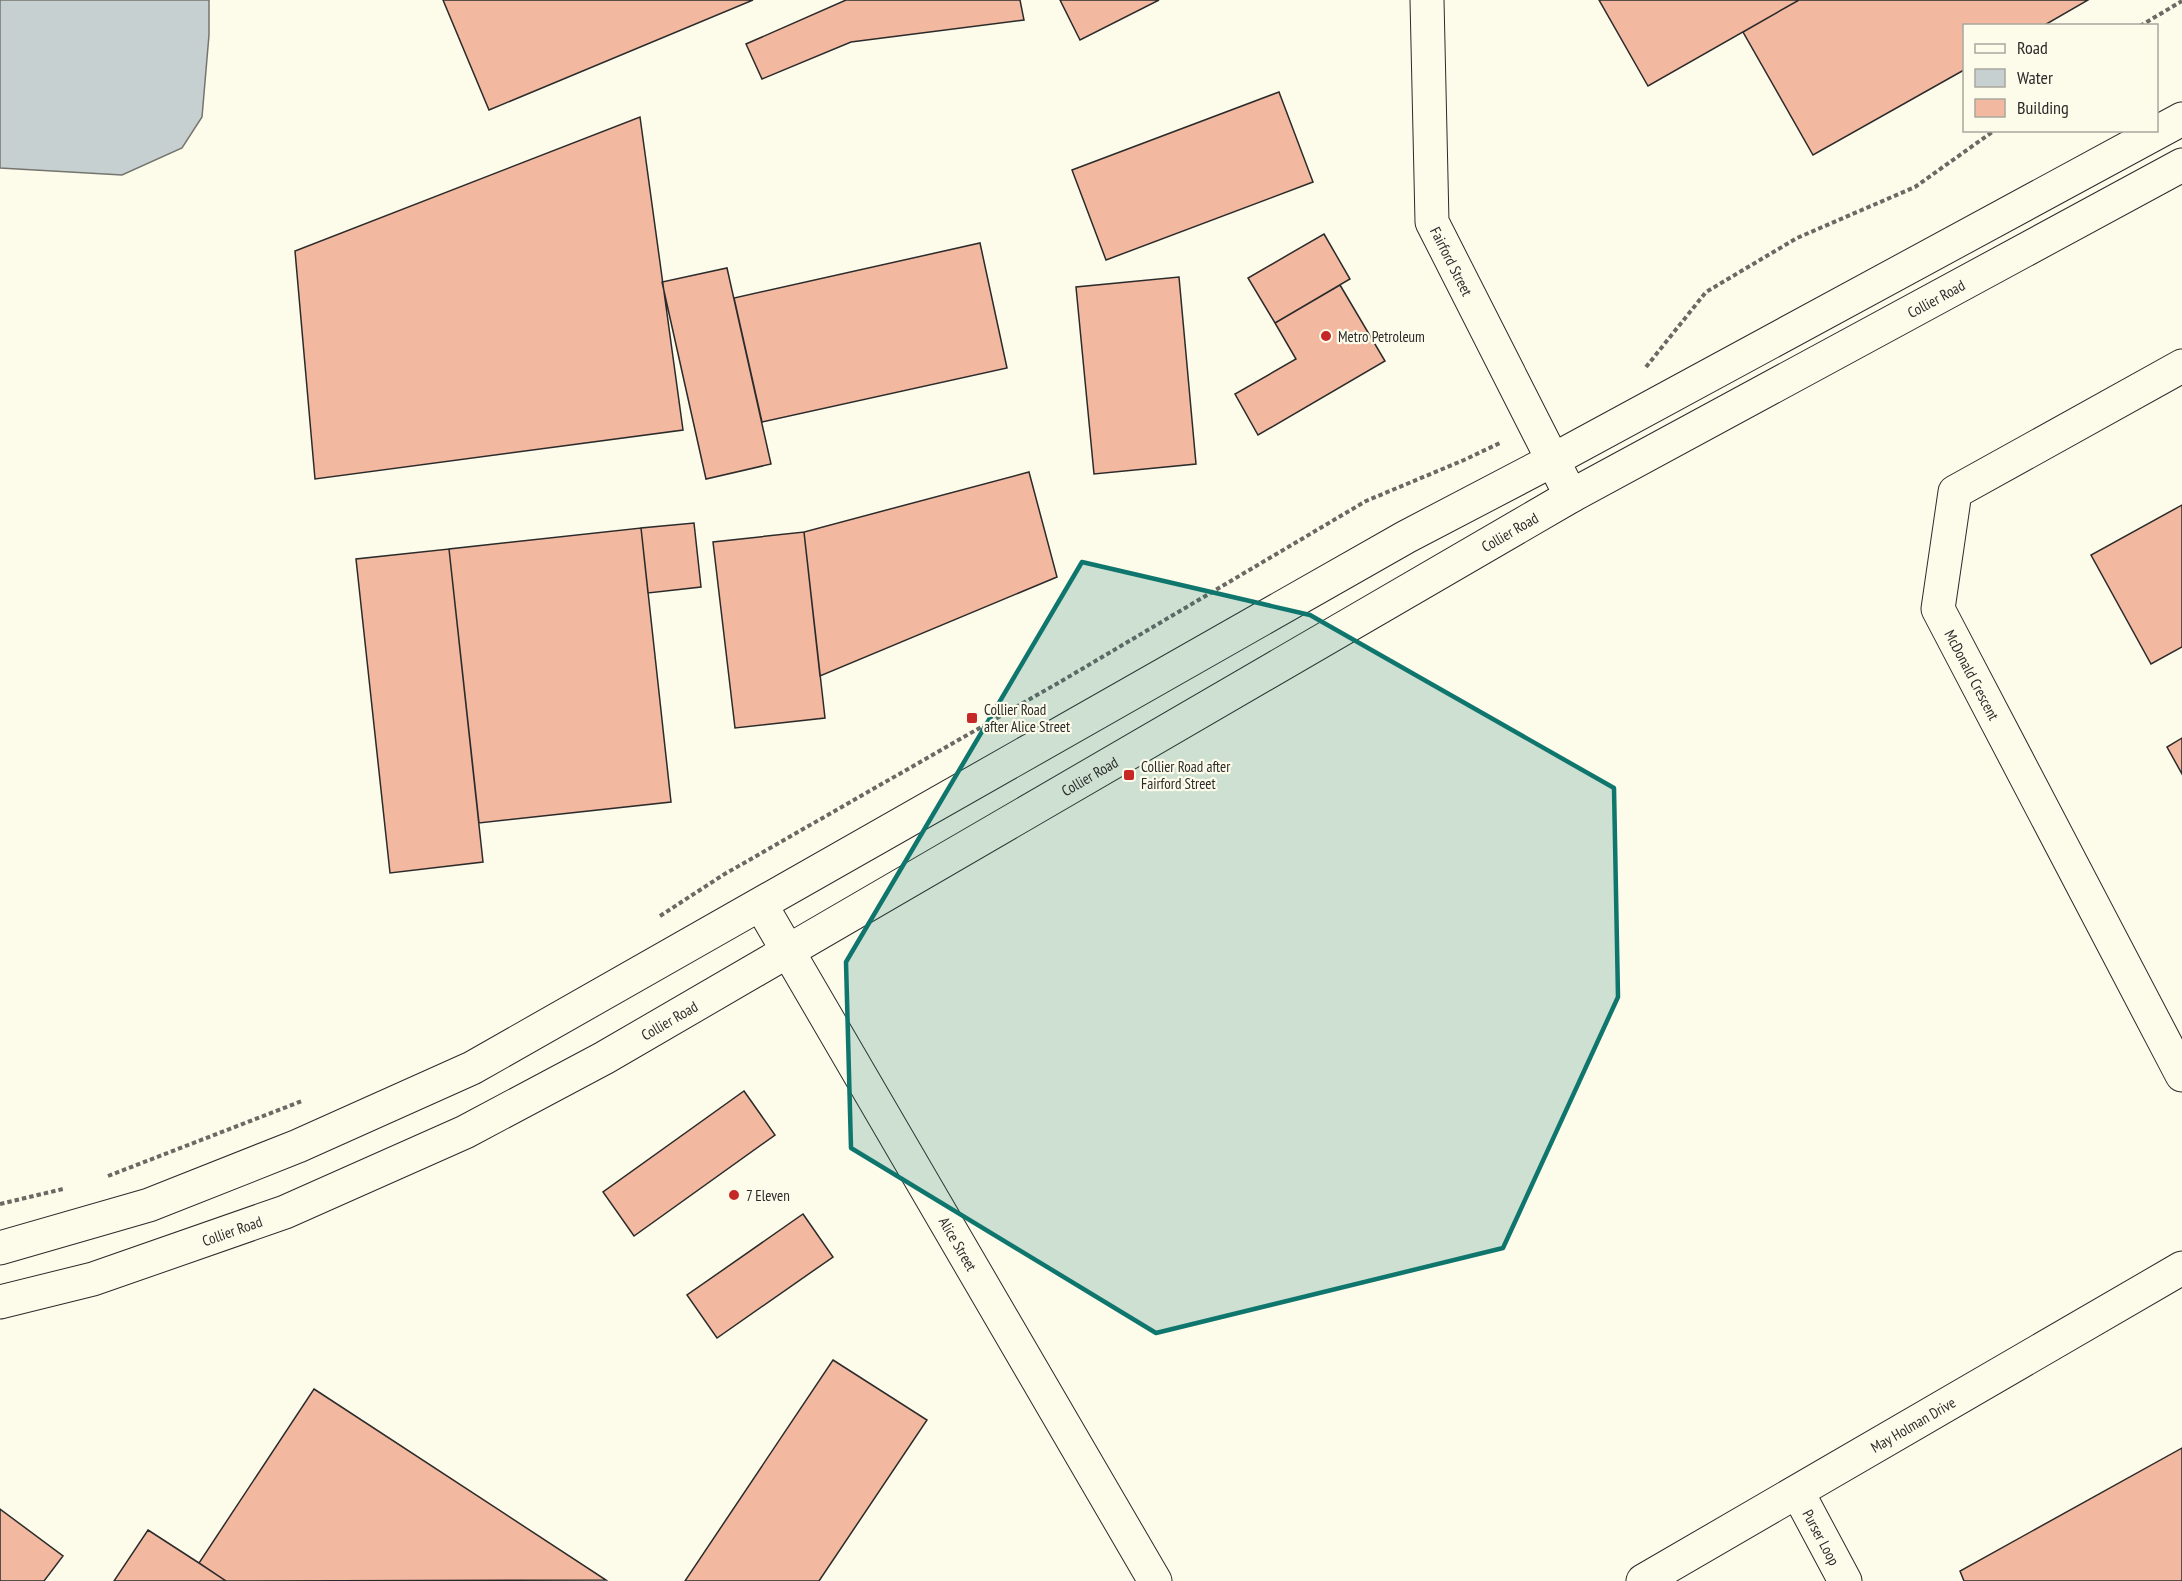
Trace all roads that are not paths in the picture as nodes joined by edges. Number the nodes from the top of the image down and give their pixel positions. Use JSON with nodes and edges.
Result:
{"nodes":[{"id":1,"x":1427,"y":0,"type":"edge"},
{"id":2,"x":2182,"y":119,"type":"edge"},
{"id":3,"x":2182,"y":165,"type":"edge"},
{"id":4,"x":2182,"y":366,"type":"edge"},
{"id":5,"x":1553,"y":460,"type":"junction"},
{"id":6,"x":1571,"y":496,"type":"junction"},
{"id":7,"x":760,"y":904,"type":"junction"},
{"id":8,"x":787,"y":951,"type":"junction"},
{"id":9,"x":2182,"y":1075,"type":"edge"},
{"id":10,"x":0,"y":1248,"type":"edge"},
{"id":11,"x":2182,"y":1268,"type":"edge"},
{"id":12,"x":0,"y":1302,"type":"edge"},
{"id":13,"x":1798,"y":1493,"type":"junction"},
{"id":14,"x":1155,"y":1581,"type":"edge"},
{"id":15,"x":1643,"y":1581,"type":"edge"},
{"id":16,"x":1845,"y":1581,"type":"edge"}],
"edges":[{"from":1,"to":5,"type":"main road","name":"Fairford Street"},
{"from":2,"to":5,"type":"main road"},
{"from":3,"to":6,"type":"main road","name":"Collier Road"},
{"from":4,"to":9,"type":"main road","name":"McDonald Crescent"},
{"from":5,"to":6,"type":"main road","name":"Fairford Street"},
{"from":5,"to":7,"type":"main road"},
{"from":6,"to":8,"type":"main road","name":"Collier Road"},
{"from":7,"to":8,"type":"main road","name":"Alice Street"},
{"from":7,"to":10,"type":"main road"},
{"from":8,"to":12,"type":"main road","name":"Collier Road"},
{"from":8,"to":14,"type":"main road","name":"Alice Street"},
{"from":11,"to":13,"type":"main road","name":"May Holman Drive"},
{"from":13,"to":15,"type":"main road","name":"May Holman Drive"},
{"from":13,"to":16,"type":"main road","name":"Purser Loop"}]}
